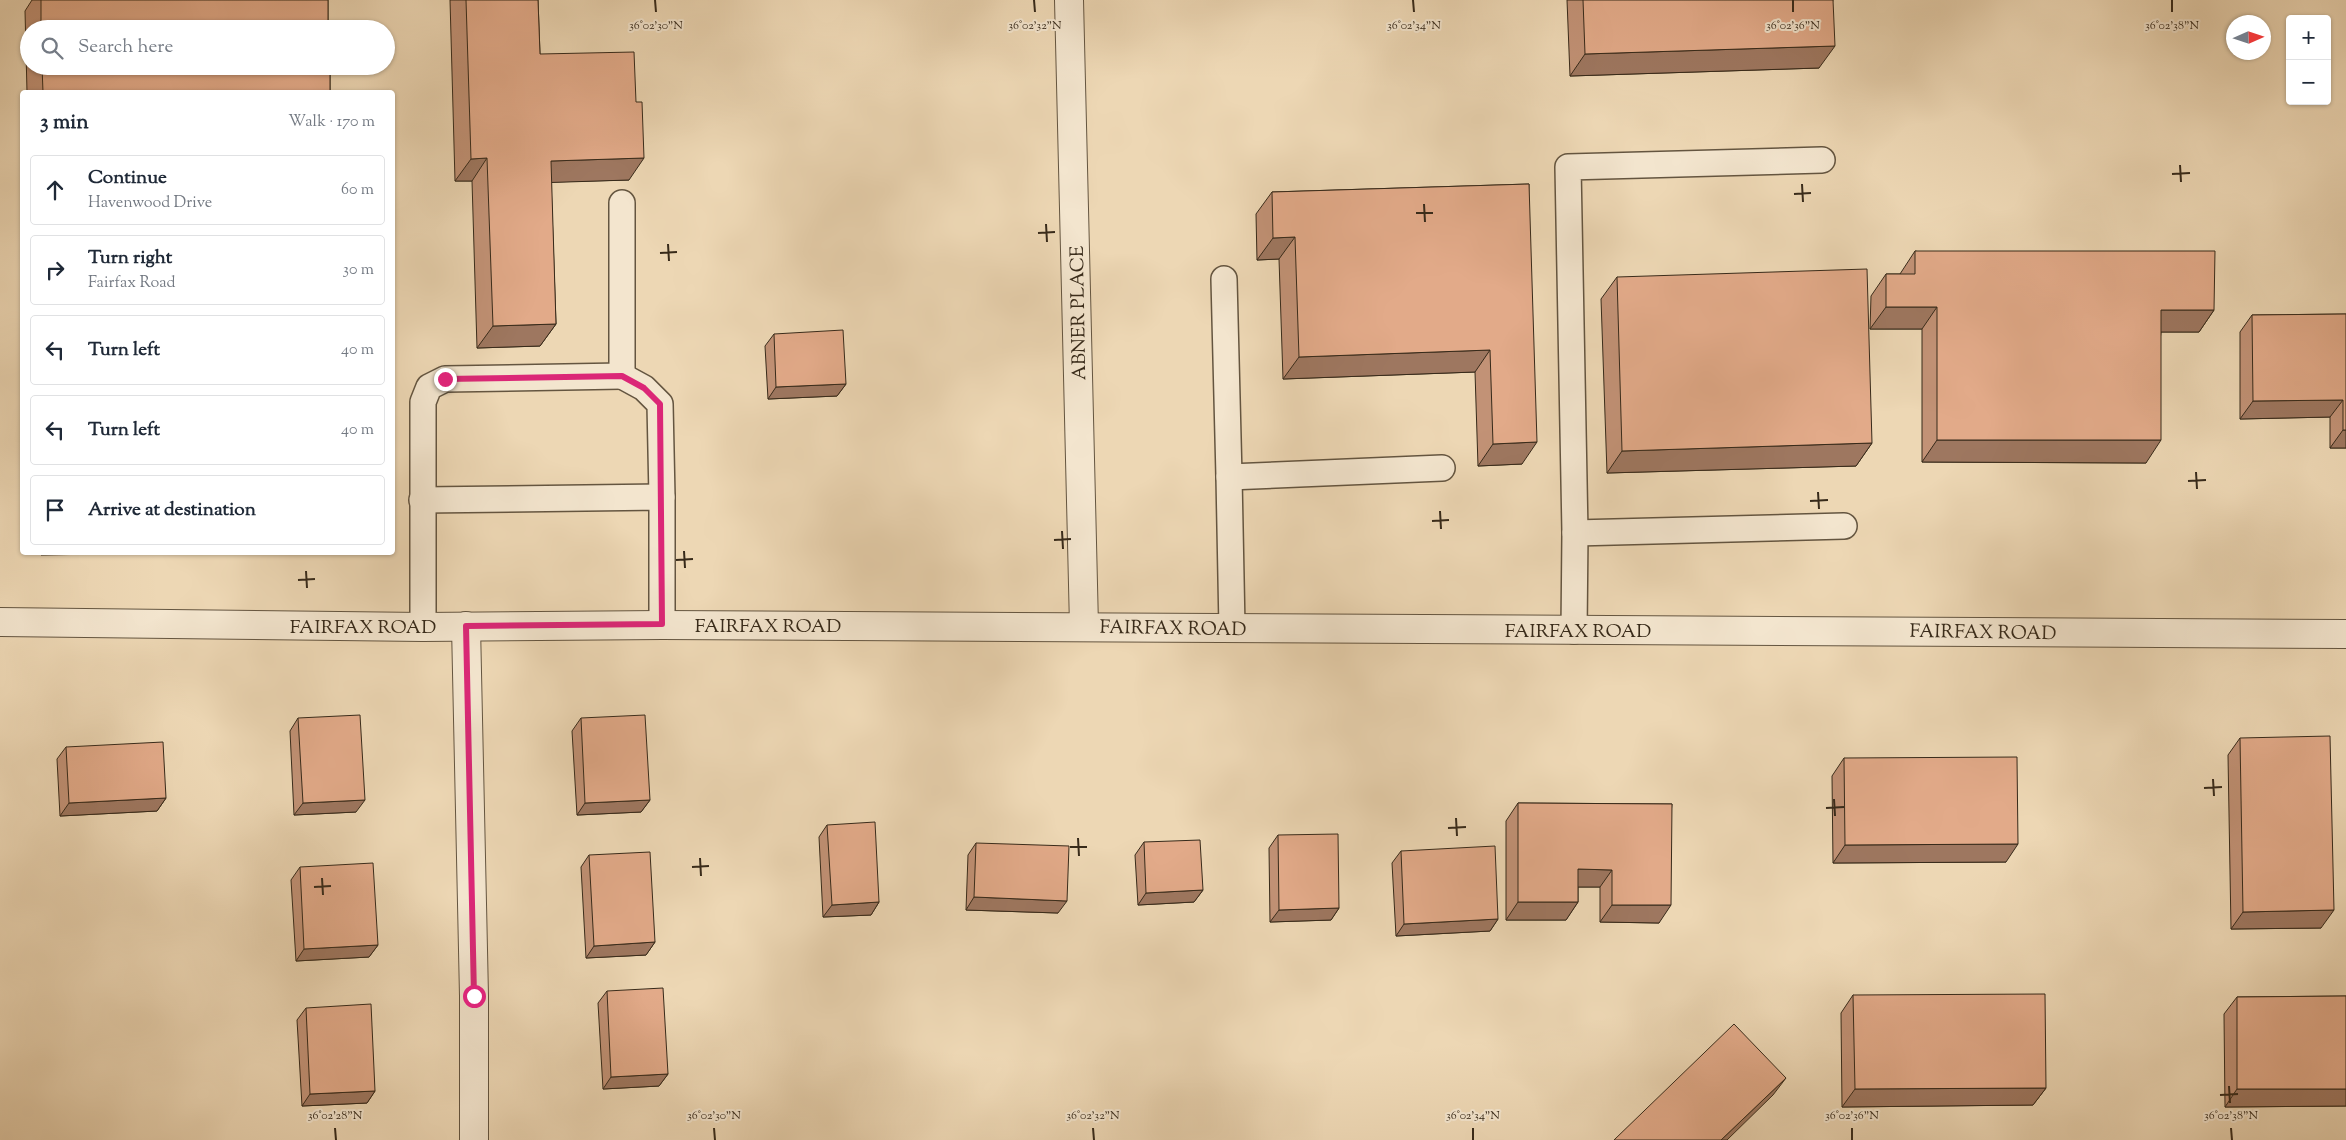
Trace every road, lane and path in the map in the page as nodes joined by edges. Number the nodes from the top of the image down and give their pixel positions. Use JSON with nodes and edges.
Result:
{"nodes":[{"id":1,"x":1069,"y":0,"type":"edge"},
{"id":2,"x":1822,"y":160,"type":"dead end"},
{"id":3,"x":622,"y":203,"type":"dead end"},
{"id":4,"x":1224,"y":279,"type":"dead end"},
{"id":5,"x":622,"y":376,"type":"junction"},
{"id":6,"x":1442,"y":468,"type":"dead end"},
{"id":7,"x":1229,"y":477,"type":"junction"},
{"id":8,"x":662,"y":497,"type":"junction"},
{"id":9,"x":422,"y":500,"type":"junction"},
{"id":10,"x":1844,"y":526,"type":"dead end"},
{"id":11,"x":1575,"y":534,"type":"junction"},
{"id":12,"x":0,"y":622,"type":"edge"},
{"id":13,"x":662,"y":624,"type":"junction"},
{"id":14,"x":466,"y":626,"type":"junction"},
{"id":15,"x":1084,"y":626,"type":"junction"},
{"id":16,"x":423,"y":627,"type":"junction"},
{"id":17,"x":1232,"y":628,"type":"junction"},
{"id":18,"x":1574,"y":630,"type":"junction"},
{"id":19,"x":2346,"y":634,"type":"edge"},
{"id":20,"x":474,"y":1140,"type":"edge"}],
"edges":[{"from":1,"to":15,"type":"street","name":"ABNER PLACE"},
{"from":2,"to":11,"type":"lane"},
{"from":3,"to":5,"type":"lane"},
{"from":4,"to":7,"type":"lane"},
{"from":5,"to":8,"type":"lane"},
{"from":5,"to":9,"type":"lane"},
{"from":6,"to":7,"type":"lane"},
{"from":7,"to":17,"type":"lane"},
{"from":8,"to":9,"type":"lane"},
{"from":8,"to":13,"type":"lane"},
{"from":9,"to":16,"type":"lane"},
{"from":10,"to":11,"type":"lane"},
{"from":11,"to":18,"type":"lane"},
{"from":12,"to":16,"type":"street","name":"FAIRFAX ROAD"},
{"from":13,"to":14,"type":"street","name":"FAIRFAX ROAD"},
{"from":13,"to":15,"type":"street","name":"FAIRFAX ROAD"},
{"from":14,"to":16,"type":"street","name":"FAIRFAX ROAD"},
{"from":14,"to":20,"type":"street"},
{"from":15,"to":17,"type":"street","name":"FAIRFAX ROAD"},
{"from":17,"to":18,"type":"street","name":"FAIRFAX ROAD"},
{"from":18,"to":19,"type":"street","name":"FAIRFAX ROAD"}]}
